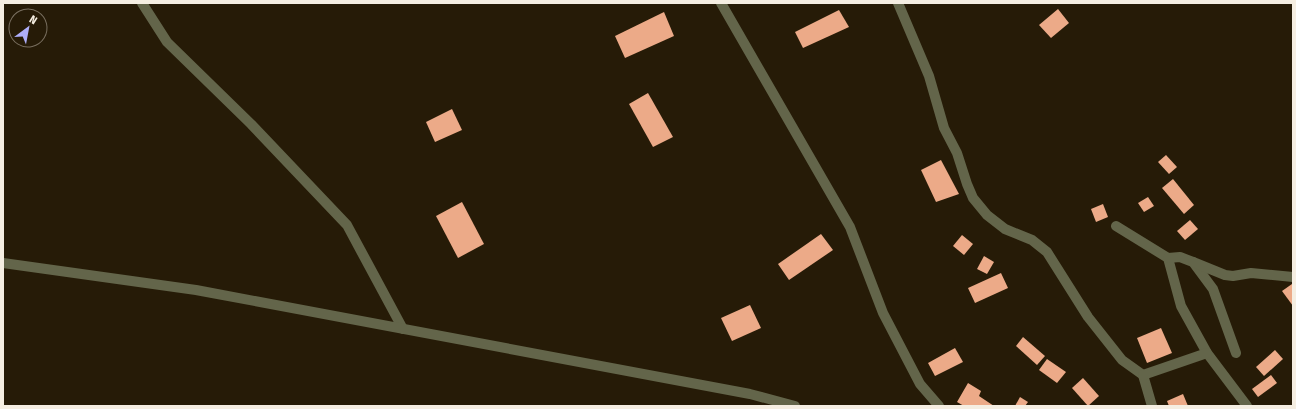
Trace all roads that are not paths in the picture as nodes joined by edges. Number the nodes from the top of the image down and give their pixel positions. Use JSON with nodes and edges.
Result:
{"nodes":[{"id":1,"x":142,"y":3,"type":"edge"},
{"id":2,"x":721,"y":3,"type":"edge"},
{"id":3,"x":898,"y":3,"type":"edge"},
{"id":4,"x":1116,"y":226,"type":"dead end"},
{"id":5,"x":1168,"y":258,"type":"junction"},
{"id":6,"x":1193,"y":262,"type":"junction"},
{"id":7,"x":3,"y":263,"type":"edge"},
{"id":8,"x":1293,"y":277,"type":"edge"},
{"id":9,"x":403,"y":329,"type":"junction"},
{"id":10,"x":1207,"y":353,"type":"junction"},
{"id":11,"x":1236,"y":353,"type":"dead end"},
{"id":12,"x":1142,"y":375,"type":"junction"},
{"id":13,"x":795,"y":406,"type":"edge"},
{"id":14,"x":939,"y":406,"type":"edge"},
{"id":15,"x":1152,"y":406,"type":"edge"},
{"id":16,"x":1247,"y":406,"type":"edge"}],
"edges":[{"from":1,"to":9,"type":"street"},
{"from":2,"to":14,"type":"street"},
{"from":3,"to":12,"type":"street"},
{"from":4,"to":5,"type":"street"},
{"from":5,"to":6,"type":"street"},
{"from":5,"to":10,"type":"street"},
{"from":6,"to":8,"type":"street"},
{"from":6,"to":11,"type":"street"},
{"from":7,"to":9,"type":"street"},
{"from":9,"to":13,"type":"street"},
{"from":10,"to":12,"type":"street"},
{"from":10,"to":16,"type":"street"},
{"from":12,"to":15,"type":"street"}]}
